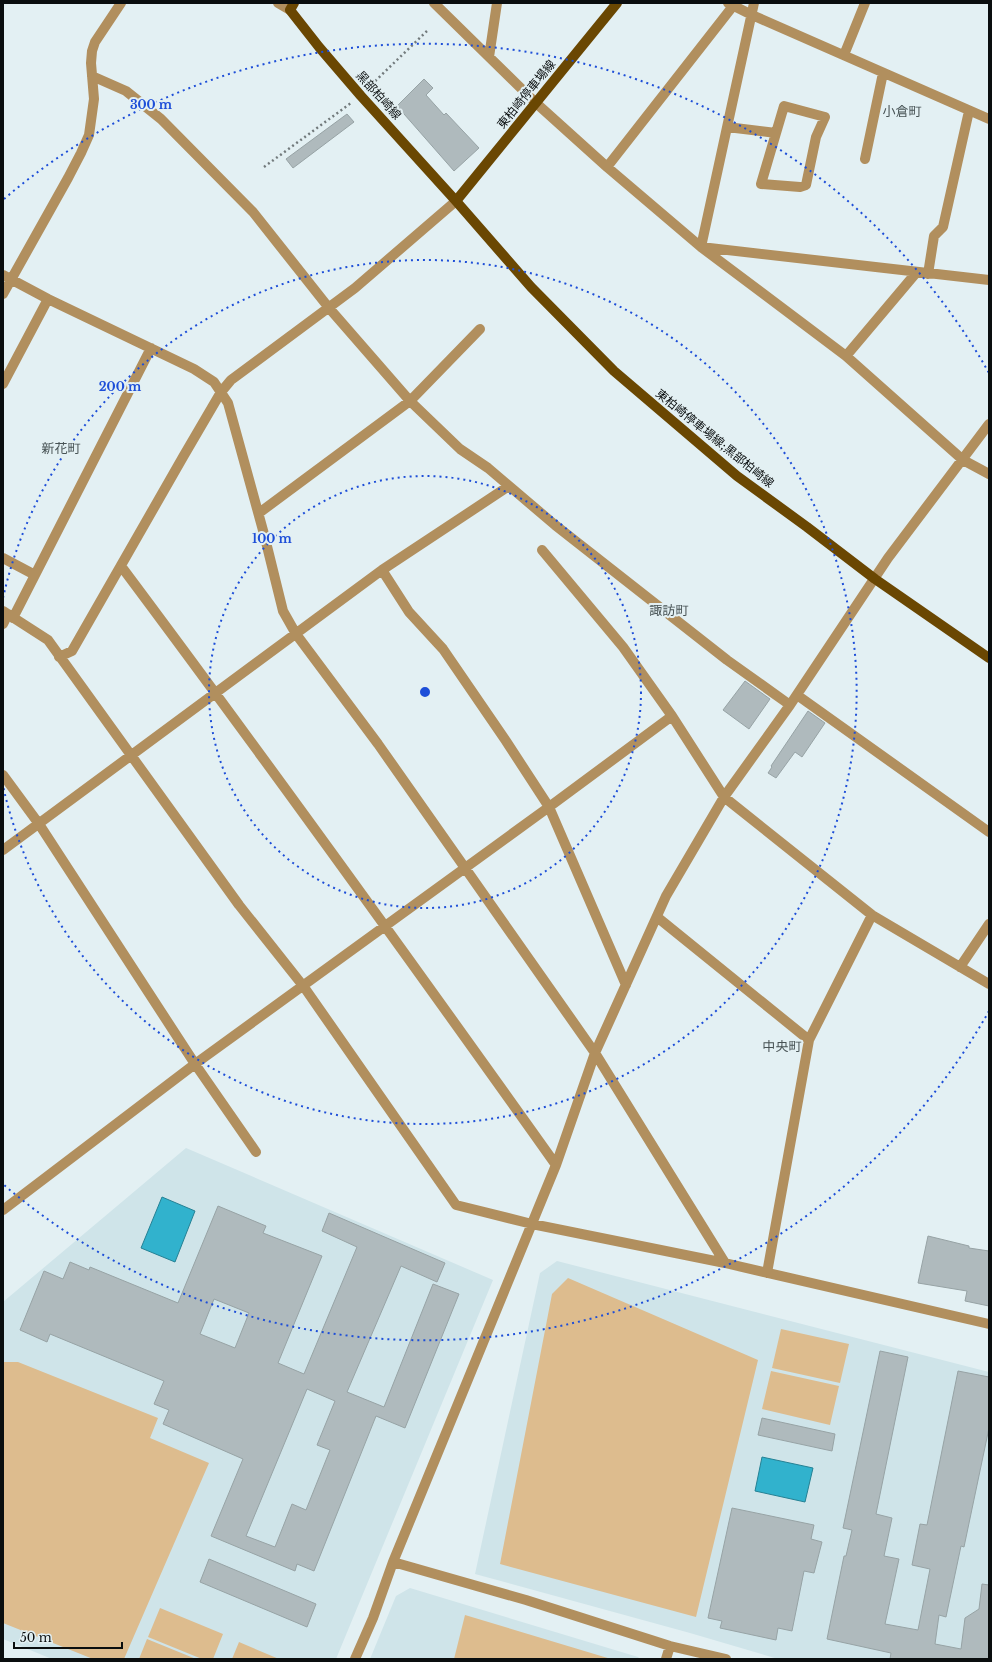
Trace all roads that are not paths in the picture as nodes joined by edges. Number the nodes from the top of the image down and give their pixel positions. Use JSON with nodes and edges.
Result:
{"nodes":[{"id":1,"x":121,"y":3,"type":"edge"},
{"id":2,"x":278,"y":3,"type":"edge"},
{"id":3,"x":434,"y":3,"type":"edge"},
{"id":4,"x":497,"y":3,"type":"edge"},
{"id":5,"x":617,"y":3,"type":"edge"},
{"id":6,"x":754,"y":3,"type":"edge"},
{"id":7,"x":866,"y":3,"type":"edge"},
{"id":8,"x":730,"y":4,"type":"edge"},
{"id":9,"x":292,"y":7,"type":"edge"},
{"id":10,"x":752,"y":15,"type":"junction"},
{"id":11,"x":844,"y":55,"type":"junction"},
{"id":12,"x":489,"y":57,"type":"junction"},
{"id":13,"x":883,"y":73,"type":"junction"},
{"id":14,"x":92,"y":76,"type":"junction"},
{"id":15,"x":536,"y":103,"type":"junction"},
{"id":16,"x":970,"y":111,"type":"junction"},
{"id":17,"x":989,"y":119,"type":"edge"},
{"id":18,"x":727,"y":127,"type":"junction"},
{"id":19,"x":776,"y":133,"type":"junction"},
{"id":20,"x":865,"y":159,"type":"dead end"},
{"id":21,"x":607,"y":167,"type":"junction"},
{"id":22,"x":456,"y":201,"type":"junction"},
{"id":23,"x":701,"y":247,"type":"junction"},
{"id":24,"x":916,"y":272,"type":"junction"},
{"id":25,"x":928,"y":274,"type":"junction"},
{"id":26,"x":7,"y":277,"type":"edge"},
{"id":27,"x":989,"y":280,"type":"edge"},
{"id":28,"x":3,"y":294,"type":"edge"},
{"id":29,"x":48,"y":299,"type":"junction"},
{"id":30,"x":329,"y":308,"type":"junction"},
{"id":31,"x":480,"y":329,"type":"dead end"},
{"id":32,"x":151,"y":348,"type":"junction"},
{"id":33,"x":846,"y":356,"type":"junction"},
{"id":34,"x":3,"y":384,"type":"edge"},
{"id":35,"x":221,"y":392,"type":"junction"},
{"id":36,"x":410,"y":401,"type":"junction"},
{"id":37,"x":989,"y":424,"type":"edge"},
{"id":38,"x":963,"y":460,"type":"junction"},
{"id":39,"x":989,"y":474,"type":"edge"},
{"id":40,"x":509,"y":486,"type":"junction"},
{"id":41,"x":259,"y":513,"type":"junction"},
{"id":42,"x":542,"y":550,"type":"dead end"},
{"id":43,"x":3,"y":558,"type":"edge"},
{"id":44,"x":122,"y":566,"type":"junction"},
{"id":45,"x":382,"y":570,"type":"junction"},
{"id":46,"x":35,"y":575,"type":"junction"},
{"id":47,"x":875,"y":579,"type":"junction"},
{"id":48,"x":8,"y":614,"type":"edge"},
{"id":49,"x":3,"y":624,"type":"edge"},
{"id":50,"x":296,"y":634,"type":"junction"},
{"id":51,"x":59,"y":657,"type":"junction"},
{"id":52,"x":989,"y":658,"type":"edge"},
{"id":53,"x":216,"y":693,"type":"junction"},
{"id":54,"x":797,"y":695,"type":"junction"},
{"id":55,"x":790,"y":705,"type":"junction"},
{"id":56,"x":672,"y":716,"type":"junction"},
{"id":57,"x":130,"y":756,"type":"junction"},
{"id":58,"x":3,"y":775,"type":"edge"},
{"id":59,"x":724,"y":797,"type":"junction"},
{"id":60,"x":549,"y":807,"type":"junction"},
{"id":61,"x":39,"y":824,"type":"junction"},
{"id":62,"x":989,"y":832,"type":"edge"},
{"id":63,"x":3,"y":850,"type":"edge"},
{"id":64,"x":465,"y":867,"type":"junction"},
{"id":65,"x":872,"y":915,"type":"junction"},
{"id":66,"x":657,"y":917,"type":"junction"},
{"id":67,"x":989,"y":924,"type":"edge"},
{"id":68,"x":386,"y":927,"type":"junction"},
{"id":69,"x":960,"y":967,"type":"junction"},
{"id":70,"x":989,"y":984,"type":"edge"},
{"id":71,"x":626,"y":985,"type":"junction"},
{"id":72,"x":304,"y":987,"type":"junction"},
{"id":73,"x":809,"y":1040,"type":"junction"},
{"id":74,"x":595,"y":1053,"type":"junction"},
{"id":75,"x":195,"y":1064,"type":"junction"},
{"id":76,"x":256,"y":1152,"type":"dead end"},
{"id":77,"x":556,"y":1165,"type":"junction"},
{"id":78,"x":3,"y":1210,"type":"edge"},
{"id":79,"x":532,"y":1224,"type":"junction"},
{"id":80,"x":725,"y":1263,"type":"junction"},
{"id":81,"x":767,"y":1273,"type":"junction"},
{"id":82,"x":989,"y":1324,"type":"edge"},
{"id":83,"x":393,"y":1562,"type":"junction"},
{"id":84,"x":670,"y":1646,"type":"junction"},
{"id":85,"x":355,"y":1659,"type":"edge"},
{"id":86,"x":666,"y":1659,"type":"edge"},
{"id":87,"x":726,"y":1659,"type":"edge"}],
"edges":[{"from":1,"to":14,"type":"street"},
{"from":2,"to":9,"type":"street"},
{"from":3,"to":12,"type":"street"},
{"from":4,"to":12,"type":"street"},
{"from":5,"to":15,"type":"main road","name":"東柏崎停車場線"},
{"from":6,"to":10,"type":"street"},
{"from":7,"to":11,"type":"street"},
{"from":8,"to":10,"type":"street"},
{"from":8,"to":21,"type":"street"},
{"from":9,"to":22,"type":"main road","name":"黒部柏崎線"},
{"from":10,"to":11,"type":"street"},
{"from":10,"to":18,"type":"street"},
{"from":11,"to":13,"type":"street"},
{"from":12,"to":15,"type":"street"},
{"from":13,"to":16,"type":"street"},
{"from":13,"to":20,"type":"street"},
{"from":14,"to":26,"type":"street"},
{"from":14,"to":30,"type":"street"},
{"from":15,"to":21,"type":"street"},
{"from":15,"to":22,"type":"main road","name":"東柏崎停車場線"},
{"from":16,"to":17,"type":"street"},
{"from":16,"to":25,"type":"street"},
{"from":18,"to":19,"type":"street"},
{"from":18,"to":23,"type":"street"},
{"from":19,"to":19,"type":"street"},
{"from":21,"to":23,"type":"street"},
{"from":22,"to":30,"type":"street"},
{"from":22,"to":47,"type":"main road","name":"東柏崎停車場線;黒部柏崎線"},
{"from":23,"to":24,"type":"street"},
{"from":23,"to":33,"type":"street"},
{"from":24,"to":25,"type":"street"},
{"from":24,"to":33,"type":"street"},
{"from":25,"to":27,"type":"street"},
{"from":26,"to":28,"type":"street"},
{"from":26,"to":29,"type":"street"},
{"from":29,"to":32,"type":"street"},
{"from":29,"to":34,"type":"street"},
{"from":30,"to":35,"type":"street"},
{"from":30,"to":36,"type":"street"},
{"from":31,"to":36,"type":"street"},
{"from":32,"to":35,"type":"street"},
{"from":32,"to":46,"type":"street"},
{"from":33,"to":38,"type":"street"},
{"from":35,"to":41,"type":"street"},
{"from":35,"to":44,"type":"street"},
{"from":36,"to":40,"type":"street"},
{"from":36,"to":41,"type":"street"},
{"from":37,"to":38,"type":"street"},
{"from":38,"to":39,"type":"street"},
{"from":38,"to":47,"type":"street"},
{"from":40,"to":45,"type":"street"},
{"from":40,"to":55,"type":"street"},
{"from":41,"to":50,"type":"street"},
{"from":42,"to":56,"type":"street"},
{"from":43,"to":46,"type":"street"},
{"from":44,"to":51,"type":"street"},
{"from":44,"to":53,"type":"street"},
{"from":45,"to":50,"type":"street"},
{"from":45,"to":60,"type":"street"},
{"from":46,"to":48,"type":"street"},
{"from":47,"to":52,"type":"main road","name":"東柏崎停車場線;黒部柏崎線"},
{"from":47,"to":54,"type":"street"},
{"from":48,"to":49,"type":"street"},
{"from":48,"to":51,"type":"street"},
{"from":50,"to":53,"type":"street"},
{"from":50,"to":64,"type":"street"},
{"from":51,"to":57,"type":"street"},
{"from":53,"to":57,"type":"street"},
{"from":53,"to":68,"type":"street"},
{"from":54,"to":55,"type":"street"},
{"from":54,"to":62,"type":"street"},
{"from":55,"to":59,"type":"street"},
{"from":56,"to":59,"type":"street"},
{"from":56,"to":60,"type":"street"},
{"from":57,"to":61,"type":"street"},
{"from":57,"to":72,"type":"street"},
{"from":58,"to":61,"type":"street"},
{"from":59,"to":65,"type":"street"},
{"from":59,"to":66,"type":"street"},
{"from":60,"to":64,"type":"street"},
{"from":60,"to":71,"type":"street"},
{"from":61,"to":63,"type":"street"},
{"from":61,"to":75,"type":"street"},
{"from":64,"to":68,"type":"street"},
{"from":64,"to":74,"type":"street"},
{"from":65,"to":69,"type":"street"},
{"from":65,"to":73,"type":"street"},
{"from":66,"to":71,"type":"street"},
{"from":66,"to":73,"type":"street"},
{"from":67,"to":69,"type":"street"},
{"from":68,"to":72,"type":"street"},
{"from":68,"to":77,"type":"street"},
{"from":69,"to":70,"type":"street"},
{"from":71,"to":74,"type":"street"},
{"from":72,"to":75,"type":"street"},
{"from":72,"to":79,"type":"street"},
{"from":73,"to":81,"type":"street"},
{"from":74,"to":77,"type":"street"},
{"from":74,"to":80,"type":"street"},
{"from":75,"to":76,"type":"street"},
{"from":75,"to":78,"type":"street"},
{"from":77,"to":79,"type":"street"},
{"from":79,"to":80,"type":"street"},
{"from":79,"to":83,"type":"street"},
{"from":80,"to":81,"type":"street"},
{"from":81,"to":82,"type":"street"},
{"from":83,"to":84,"type":"street"},
{"from":83,"to":85,"type":"street"},
{"from":84,"to":86,"type":"street"},
{"from":84,"to":87,"type":"street"}]}
